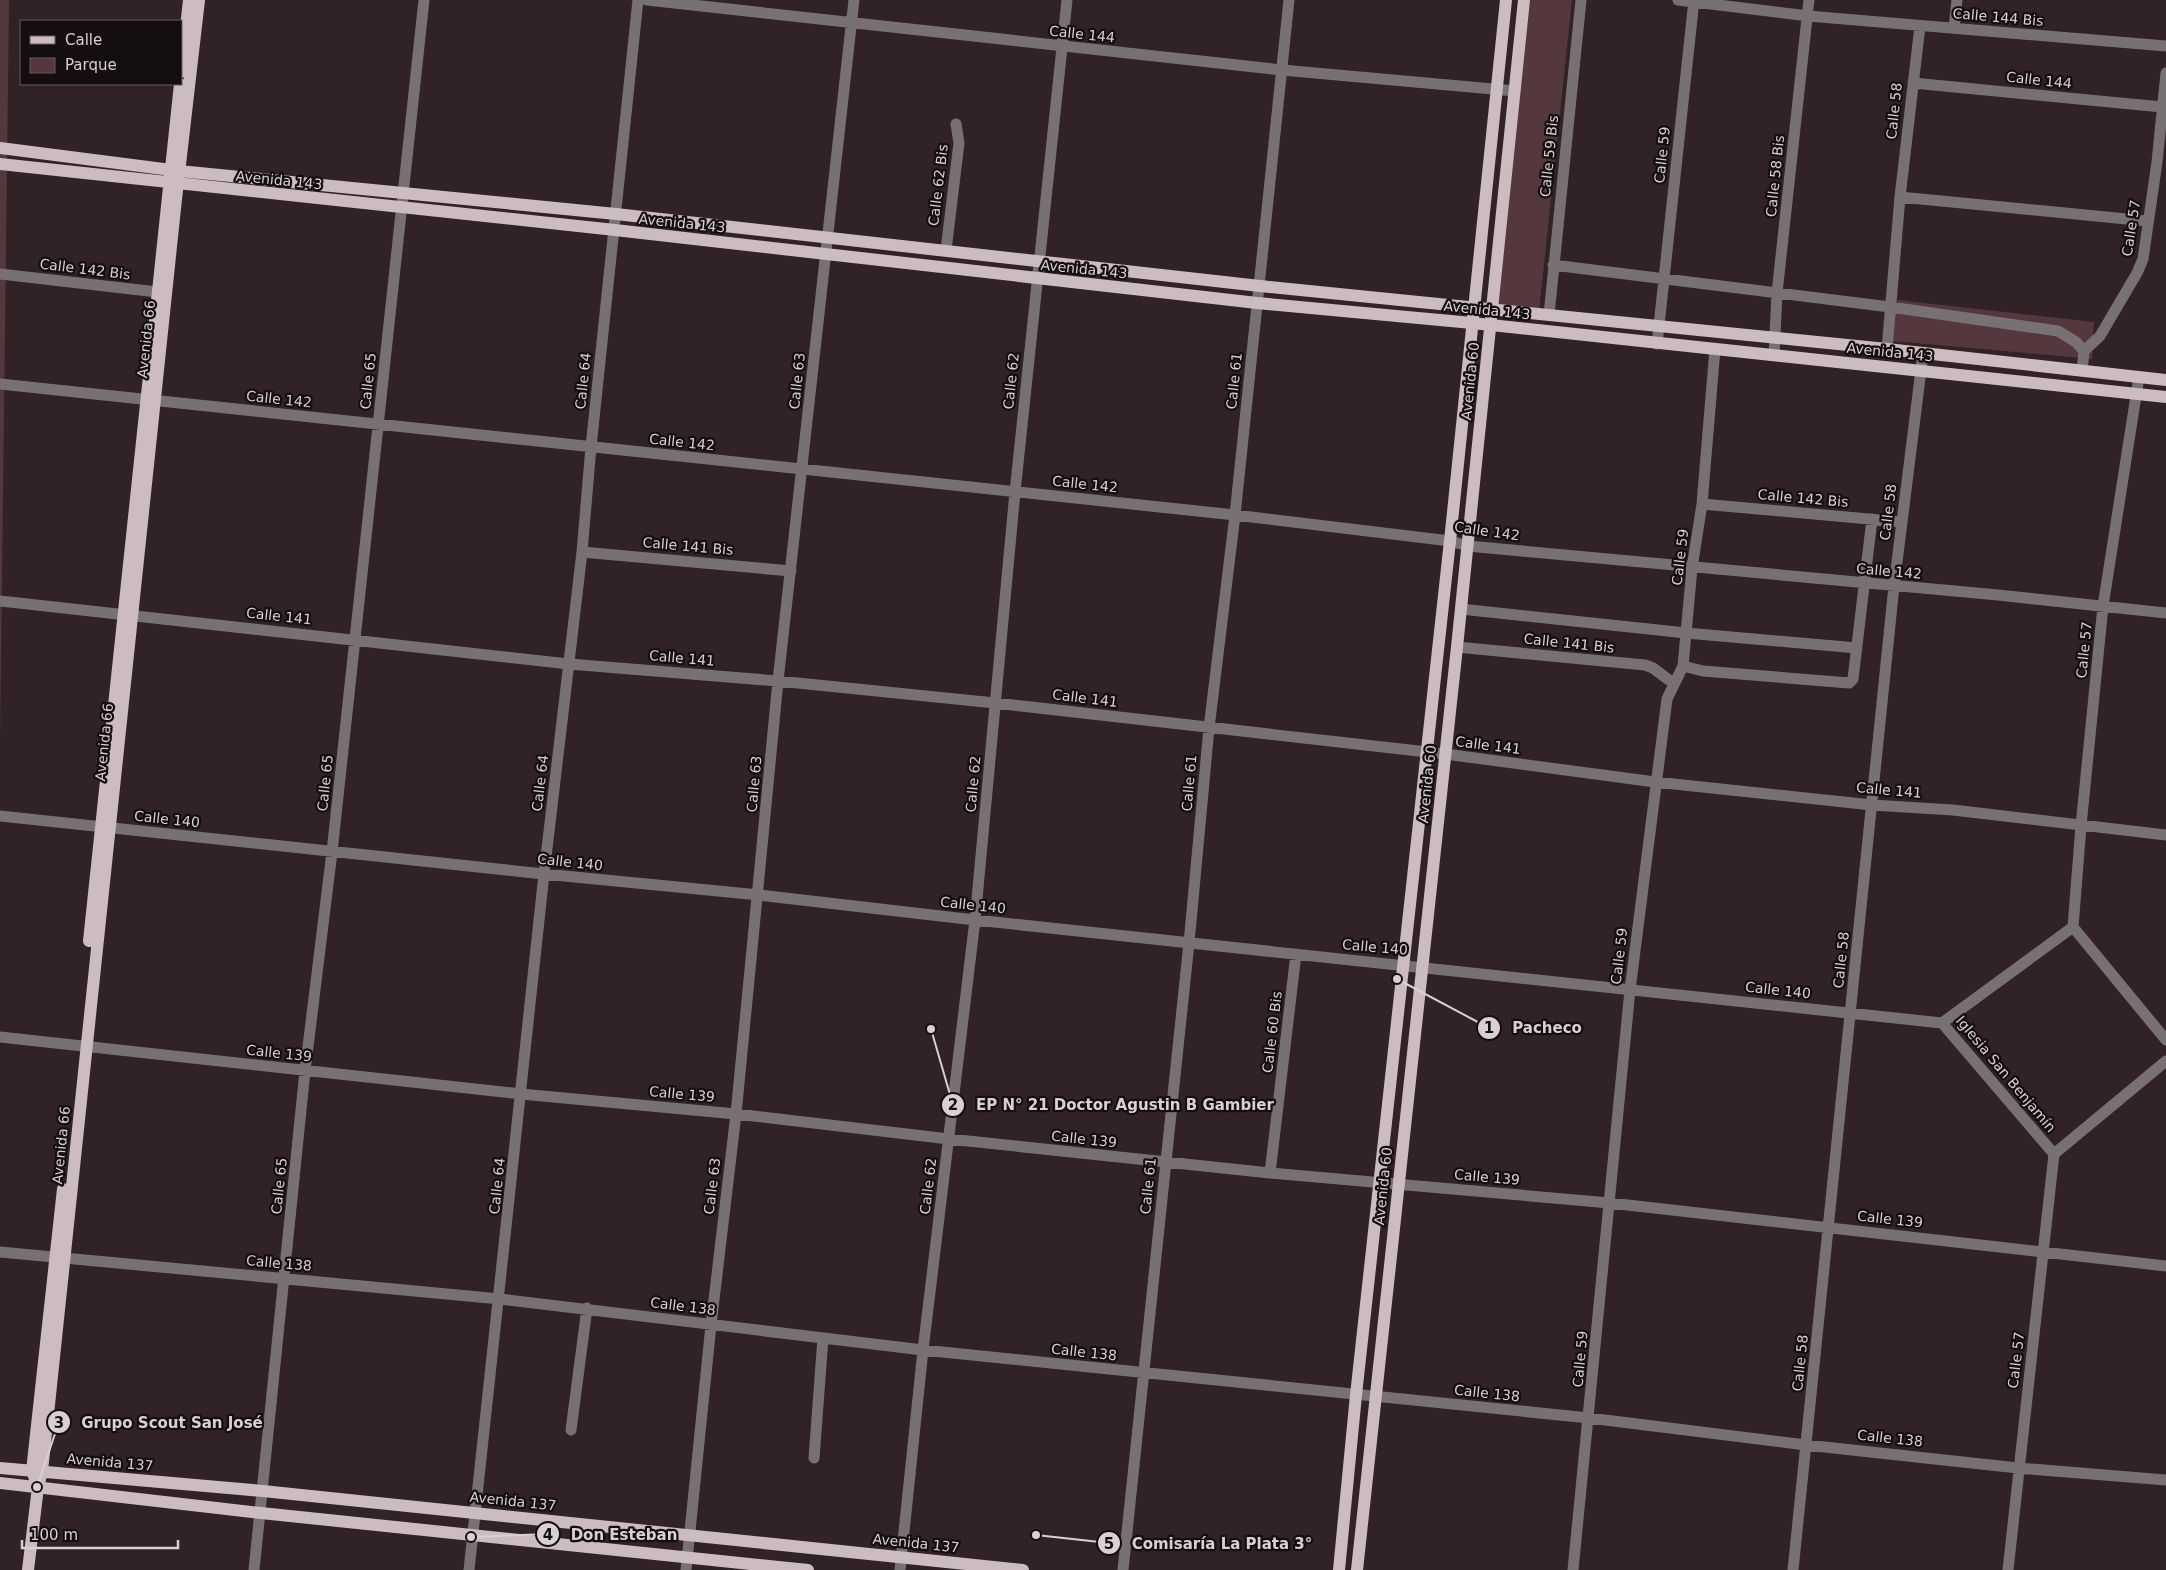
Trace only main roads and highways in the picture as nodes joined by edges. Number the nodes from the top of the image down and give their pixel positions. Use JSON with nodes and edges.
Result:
{"nodes":[{"id":1,"x":190,"y":0,"type":"edge"},
{"id":2,"x":199,"y":0,"type":"edge"},
{"id":3,"x":1506,"y":0,"type":"edge"},
{"id":4,"x":1524,"y":0,"type":"edge"},
{"id":5,"x":182,"y":64,"type":"edge"},
{"id":6,"x":180,"y":85,"type":"edge"},
{"id":7,"x":0,"y":148,"type":"edge"},
{"id":8,"x":0,"y":164,"type":"edge"},
{"id":9,"x":175,"y":170,"type":"junction"},
{"id":10,"x":173,"y":184,"type":"junction"},
{"id":11,"x":1474,"y":308,"type":"junction"},
{"id":12,"x":1493,"y":310,"type":"junction"},
{"id":13,"x":1472,"y":323,"type":"junction"},
{"id":14,"x":1491,"y":326,"type":"junction"},
{"id":15,"x":2166,"y":380,"type":"edge"},
{"id":16,"x":2166,"y":398,"type":"edge"},
{"id":17,"x":0,"y":1468,"type":"edge"},
{"id":18,"x":37,"y":1471,"type":"junction"},
{"id":19,"x":0,"y":1483,"type":"edge"},
{"id":20,"x":38,"y":1487,"type":"junction"},
{"id":21,"x":28,"y":1570,"type":"edge"},
{"id":22,"x":808,"y":1570,"type":"edge"},
{"id":23,"x":1023,"y":1570,"type":"edge"},
{"id":24,"x":1339,"y":1570,"type":"edge"},
{"id":25,"x":1357,"y":1570,"type":"edge"}],
"edges":[{"from":1,"to":5,"type":"main road"},
{"from":2,"to":9,"type":"main road","name":"Avenida 66"},
{"from":3,"to":11,"type":"main road","name":"Avenida 60"},
{"from":4,"to":12,"type":"main road","name":"Avenida 60"},
{"from":6,"to":9,"type":"main road","name":"Avenida 66"},
{"from":7,"to":9,"type":"main road","name":"Avenida 143"},
{"from":8,"to":10,"type":"main road","name":"Avenida 143"},
{"from":9,"to":10,"type":"main road","name":"Avenida 66"},
{"from":9,"to":11,"type":"main road","name":"Avenida 143"},
{"from":10,"to":13,"type":"main road","name":"Avenida 143"},
{"from":10,"to":18,"type":"main road","name":"Avenida 66"},
{"from":11,"to":12,"type":"main road","name":"Avenida 143"},
{"from":11,"to":13,"type":"main road","name":"Avenida 60"},
{"from":12,"to":14,"type":"main road","name":"Avenida 60"},
{"from":12,"to":15,"type":"main road","name":"Avenida 143"},
{"from":13,"to":14,"type":"main road","name":"Avenida 143"},
{"from":13,"to":24,"type":"main road","name":"Avenida 60"},
{"from":14,"to":16,"type":"main road","name":"Avenida 143"},
{"from":14,"to":25,"type":"main road","name":"Avenida 60"},
{"from":17,"to":18,"type":"main road","name":"Avenida 137"},
{"from":18,"to":20,"type":"main road","name":"Avenida 66"},
{"from":18,"to":23,"type":"main road","name":"Avenida 137"},
{"from":19,"to":20,"type":"main road"},
{"from":20,"to":21,"type":"main road","name":"Avenida 66"},
{"from":20,"to":22,"type":"main road"}]}
